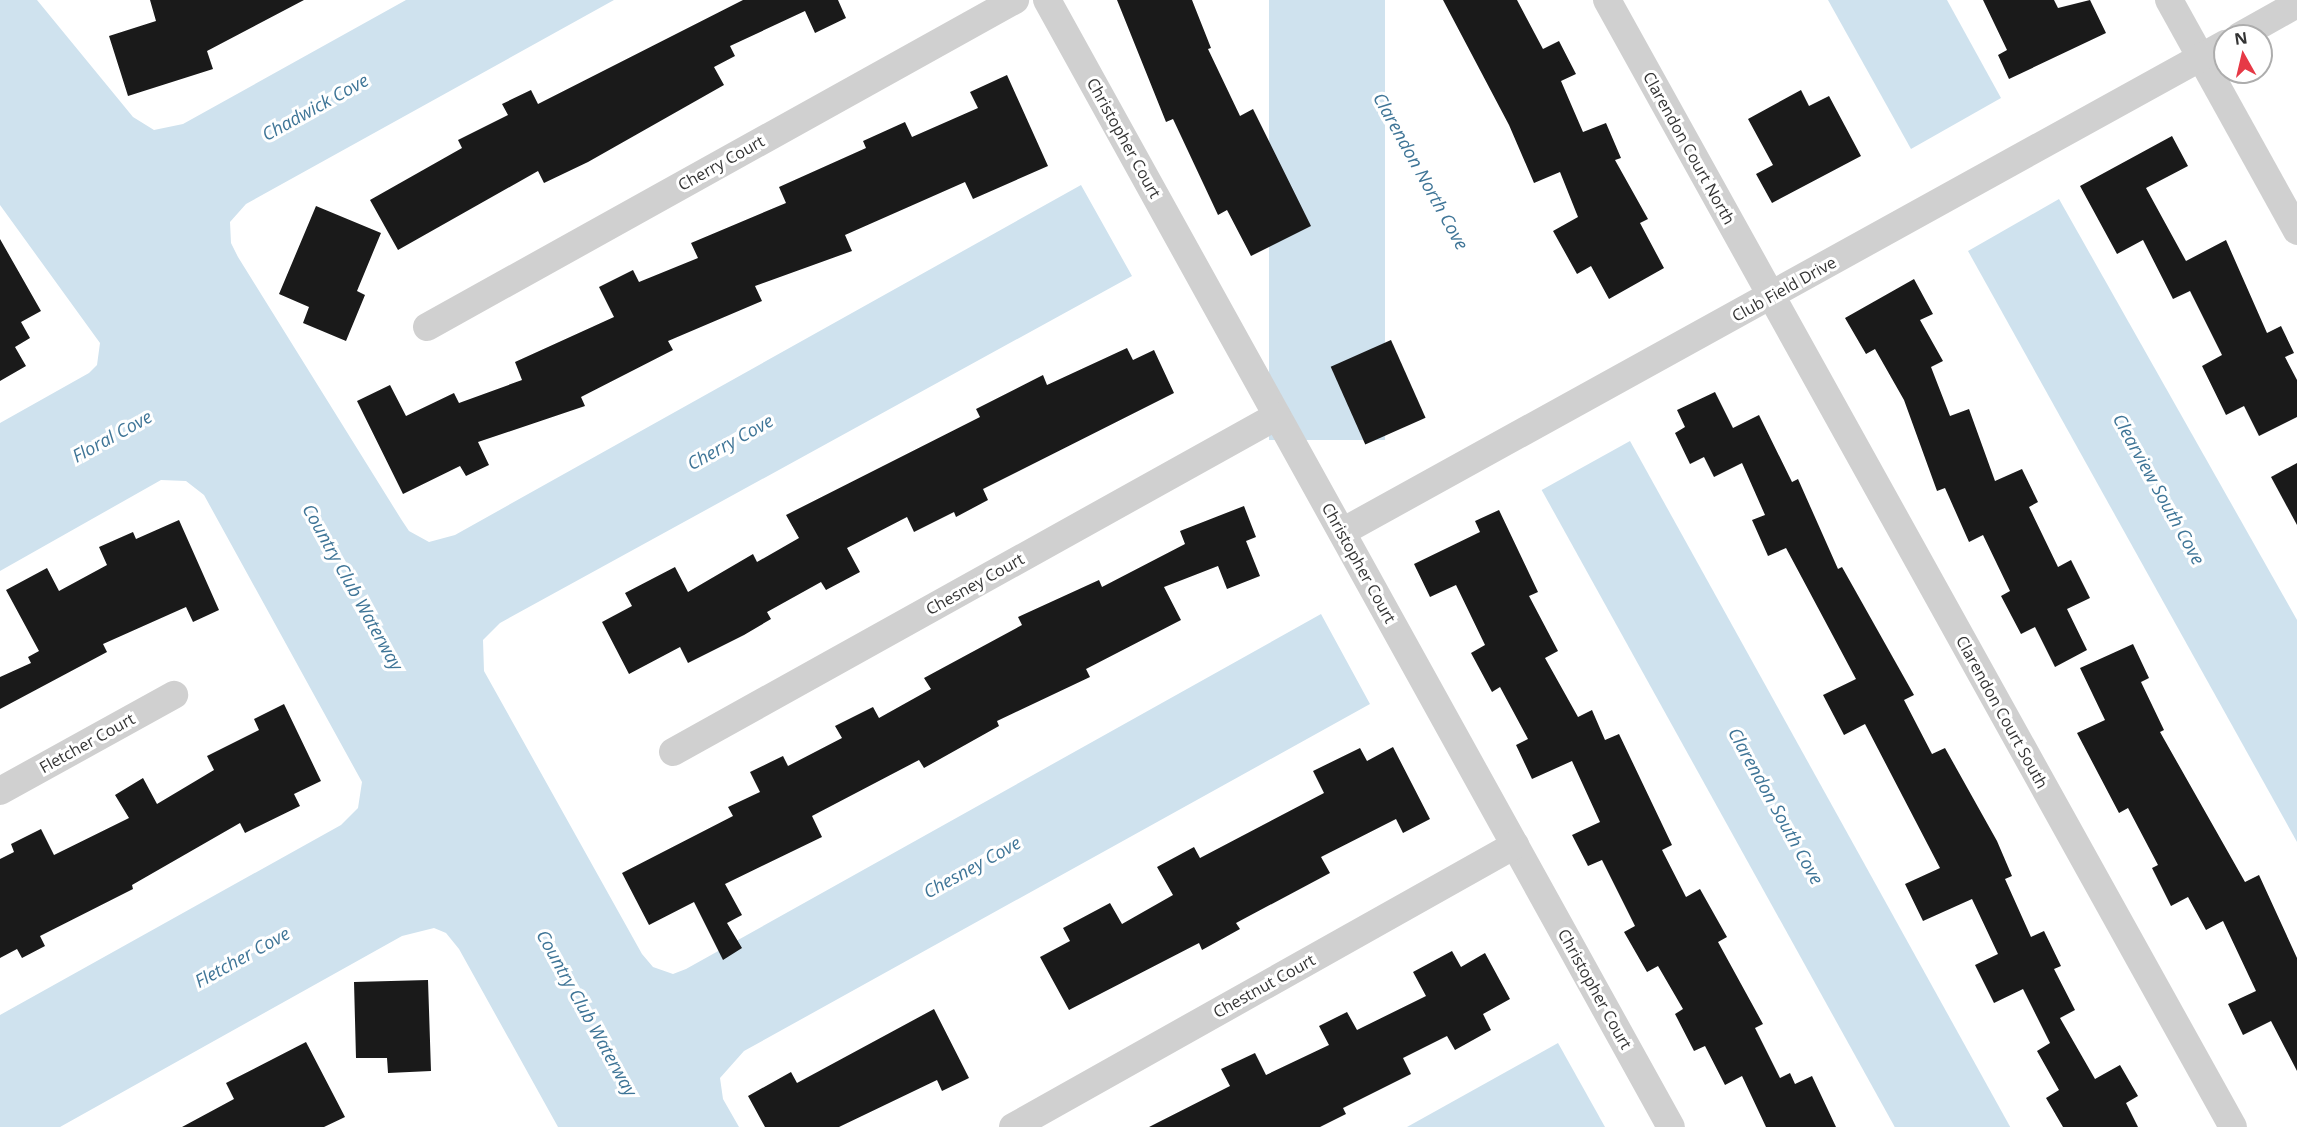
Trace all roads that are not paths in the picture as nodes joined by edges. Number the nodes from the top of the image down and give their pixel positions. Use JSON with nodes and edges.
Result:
{"nodes":[{"id":1,"x":1015,"y":0,"type":"edge"},
{"id":2,"x":1047,"y":0,"type":"edge"},
{"id":3,"x":1607,"y":0,"type":"edge"},
{"id":4,"x":2169,"y":0,"type":"edge"},
{"id":5,"x":2297,"y":4,"type":"edge"},
{"id":6,"x":2261,"y":24,"type":"edge"},
{"id":7,"x":2213,"y":51,"type":"edge"},
{"id":8,"x":2228,"y":84,"type":"edge"},
{"id":9,"x":2297,"y":231,"type":"edge"},
{"id":10,"x":1771,"y":296,"type":"junction"},
{"id":11,"x":427,"y":327,"type":"dead end"},
{"id":12,"x":1277,"y":416,"type":"junction"},
{"id":13,"x":1342,"y":532,"type":"junction"},
{"id":14,"x":174,"y":695,"type":"dead end"},
{"id":15,"x":673,"y":752,"type":"dead end"},
{"id":16,"x":0,"y":791,"type":"edge"},
{"id":17,"x":1515,"y":845,"type":"junction"},
{"id":18,"x":1013,"y":1127,"type":"edge"},
{"id":19,"x":1671,"y":1127,"type":"edge"},
{"id":20,"x":2233,"y":1127,"type":"edge"}],
"edges":[{"from":1,"to":11,"type":"street","name":"Cherry Court"},
{"from":2,"to":12,"type":"street","name":"Christopher Court"},
{"from":3,"to":10,"type":"street","name":"Clarendon Court North"},
{"from":4,"to":7,"type":"street"},
{"from":5,"to":6,"type":"street"},
{"from":7,"to":10,"type":"street","name":"Club Field Drive"},
{"from":8,"to":9,"type":"street"},
{"from":10,"to":13,"type":"street","name":"Club Field Drive"},
{"from":10,"to":20,"type":"street","name":"Clarendon Court South"},
{"from":12,"to":13,"type":"street","name":"Christopher Court"},
{"from":12,"to":15,"type":"street","name":"Chesney Court"},
{"from":13,"to":17,"type":"street","name":"Christopher Court"},
{"from":14,"to":16,"type":"street","name":"Fletcher Court"},
{"from":17,"to":18,"type":"street","name":"Chestnut Court"},
{"from":17,"to":19,"type":"street","name":"Christopher Court"}]}
